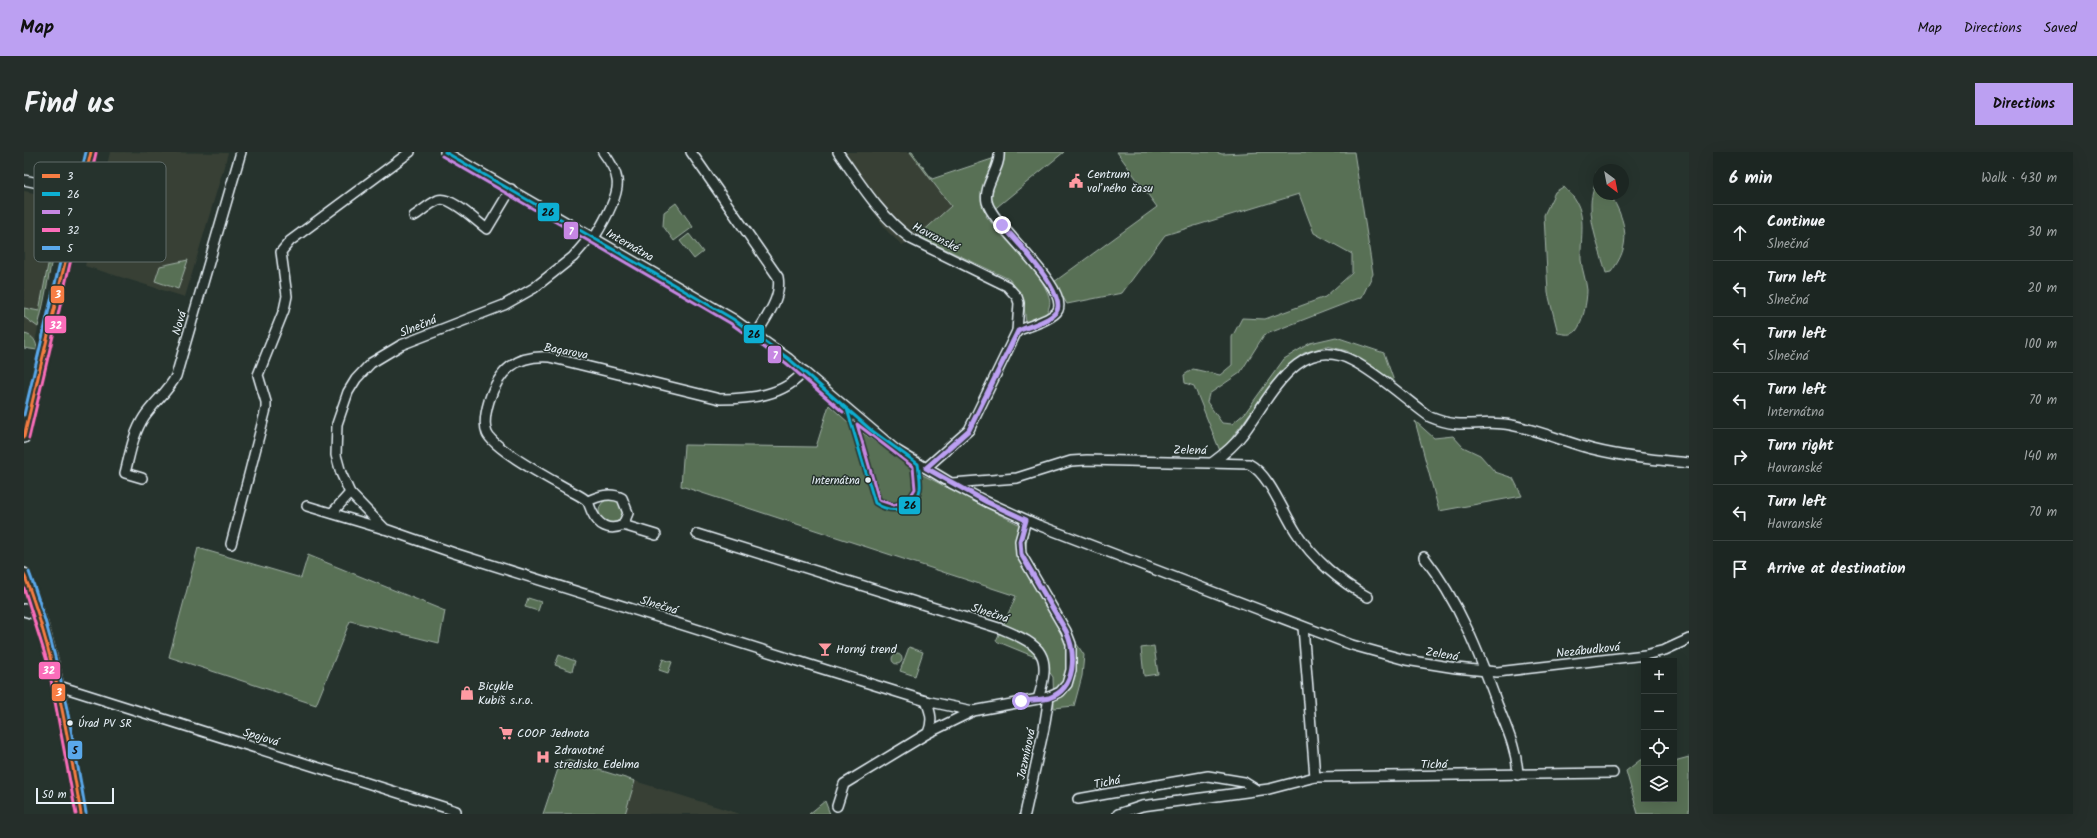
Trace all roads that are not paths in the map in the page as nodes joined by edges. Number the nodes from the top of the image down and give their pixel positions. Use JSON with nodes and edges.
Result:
{"nodes":[{"id":1,"x":91,"y":152,"type":"edge"},
{"id":2,"x":241,"y":152,"type":"edge"},
{"id":3,"x":410,"y":152,"type":"edge"},
{"id":4,"x":445,"y":152,"type":"edge"},
{"id":5,"x":603,"y":152,"type":"edge"},
{"id":6,"x":691,"y":152,"type":"edge"},
{"id":7,"x":838,"y":152,"type":"edge"},
{"id":8,"x":999,"y":152,"type":"edge"},
{"id":9,"x":88,"y":162,"type":"edge"},
{"id":10,"x":24,"y":180,"type":"edge"},
{"id":11,"x":34,"y":182,"type":"edge"},
{"id":12,"x":511,"y":189,"type":"junction"},
{"id":13,"x":414,"y":216,"type":"dead end"},
{"id":14,"x":593,"y":237,"type":"junction"},
{"id":15,"x":65,"y":262,"type":"edge"},
{"id":16,"x":1018,"y":331,"type":"junction"},
{"id":17,"x":756,"y":335,"type":"junction"},
{"id":18,"x":804,"y":371,"type":"junction"},
{"id":19,"x":24,"y":437,"type":"edge"},
{"id":20,"x":1213,"y":462,"type":"junction"},
{"id":21,"x":1689,"y":463,"type":"edge"},
{"id":22,"x":926,"y":468,"type":"junction"},
{"id":23,"x":142,"y":478,"type":"dead end"},
{"id":24,"x":951,"y":483,"type":"junction"},
{"id":25,"x":350,"y":493,"type":"junction"},
{"id":26,"x":588,"y":501,"type":"junction"},
{"id":27,"x":307,"y":506,"type":"dead end"},
{"id":28,"x":332,"y":513,"type":"junction"},
{"id":29,"x":1026,"y":520,"type":"junction"},
{"id":30,"x":623,"y":525,"type":"junction"},
{"id":31,"x":385,"y":529,"type":"junction"},
{"id":32,"x":697,"y":534,"type":"dead end"},
{"id":33,"x":656,"y":535,"type":"dead end"},
{"id":34,"x":231,"y":544,"type":"dead end"},
{"id":35,"x":1424,"y":557,"type":"dead end"},
{"id":36,"x":24,"y":574,"type":"edge"},
{"id":37,"x":1368,"y":597,"type":"dead end"},
{"id":38,"x":24,"y":610,"type":"edge"},
{"id":39,"x":37,"y":614,"type":"junction"},
{"id":40,"x":1303,"y":627,"type":"junction"},
{"id":41,"x":1689,"y":639,"type":"edge"},
{"id":42,"x":1486,"y":672,"type":"junction"},
{"id":43,"x":59,"y":686,"type":"junction"},
{"id":44,"x":1049,"y":698,"type":"junction"},
{"id":45,"x":1038,"y":700,"type":"junction"},
{"id":46,"x":926,"y":701,"type":"junction"},
{"id":47,"x":973,"y":711,"type":"junction"},
{"id":48,"x":928,"y":733,"type":"junction"},
{"id":49,"x":1613,"y":773,"type":"dead end"},
{"id":50,"x":1518,"y":775,"type":"junction"},
{"id":51,"x":1315,"y":778,"type":"junction"},
{"id":52,"x":1257,"y":790,"type":"junction"},
{"id":53,"x":1078,"y":799,"type":"dead end"},
{"id":54,"x":837,"y":806,"type":"dead end"},
{"id":55,"x":456,"y":810,"type":"dead end"},
{"id":56,"x":81,"y":814,"type":"edge"},
{"id":57,"x":1026,"y":814,"type":"edge"},
{"id":58,"x":1118,"y":814,"type":"edge"}],
"edges":[{"from":1,"to":9,"type":"street"},
{"from":2,"to":23,"type":"street","name":"Nová"},
{"from":3,"to":34,"type":"street"},
{"from":4,"to":12,"type":"street","name":"Internátna"},
{"from":5,"to":14,"type":"street","name":"Internátna"},
{"from":6,"to":17,"type":"street"},
{"from":7,"to":16,"type":"street","name":"Havranské"},
{"from":8,"to":16,"type":"street"},
{"from":10,"to":11,"type":"street"},
{"from":12,"to":13,"type":"street"},
{"from":12,"to":14,"type":"street","name":"Internátna"},
{"from":14,"to":17,"type":"street","name":"Internátna"},
{"from":14,"to":25,"type":"street","name":"Slnečná"},
{"from":15,"to":19,"type":"street"},
{"from":16,"to":22,"type":"street","name":"Havranské"},
{"from":17,"to":18,"type":"street","name":"Internátna"},
{"from":18,"to":22,"type":"street","name":"Internátna"},
{"from":18,"to":26,"type":"street","name":"Bagarova"},
{"from":20,"to":21,"type":"street"},
{"from":20,"to":24,"type":"street","name":"Zelená"},
{"from":20,"to":37,"type":"street","name":"Zelená"},
{"from":22,"to":24,"type":"street","name":"Internátna"},
{"from":24,"to":29,"type":"street","name":"Internátna"},
{"from":25,"to":28,"type":"street"},
{"from":25,"to":31,"type":"street","name":"Slnečná"},
{"from":26,"to":30,"type":"street"},
{"from":26,"to":30,"type":"street"},
{"from":27,"to":28,"type":"street","name":"Slnečná"},
{"from":28,"to":31,"type":"street","name":"Slnečná"},
{"from":29,"to":40,"type":"street","name":"Zelená"},
{"from":29,"to":44,"type":"street","name":"Slnečná"},
{"from":30,"to":33,"type":"street"},
{"from":31,"to":46,"type":"street","name":"Slnečná"},
{"from":32,"to":45,"type":"street","name":"Slnečná"},
{"from":35,"to":42,"type":"street","name":"Zelená"},
{"from":36,"to":39,"type":"street"},
{"from":38,"to":39,"type":"street"},
{"from":39,"to":43,"type":"street"},
{"from":40,"to":42,"type":"street","name":"Zelená"},
{"from":40,"to":51,"type":"street"},
{"from":41,"to":42,"type":"street","name":"Nezábudková"},
{"from":42,"to":50,"type":"street","name":"Zelená"},
{"from":43,"to":55,"type":"street","name":"Spojová"},
{"from":43,"to":56,"type":"street"},
{"from":44,"to":45,"type":"street","name":"Slnečná"},
{"from":44,"to":57,"type":"street","name":"Jazmínová"},
{"from":45,"to":47,"type":"street","name":"Slnečná"},
{"from":46,"to":47,"type":"street","name":"Slnečná"},
{"from":46,"to":48,"type":"street"},
{"from":47,"to":48,"type":"street","name":"Slnečná"},
{"from":48,"to":54,"type":"street","name":"Slnečná"},
{"from":49,"to":50,"type":"street","name":"Tichá"},
{"from":50,"to":51,"type":"street","name":"Tichá"},
{"from":51,"to":52,"type":"street","name":"Tichá"},
{"from":52,"to":53,"type":"street","name":"Tichá"},
{"from":52,"to":58,"type":"street","name":"Tichá"}]}
